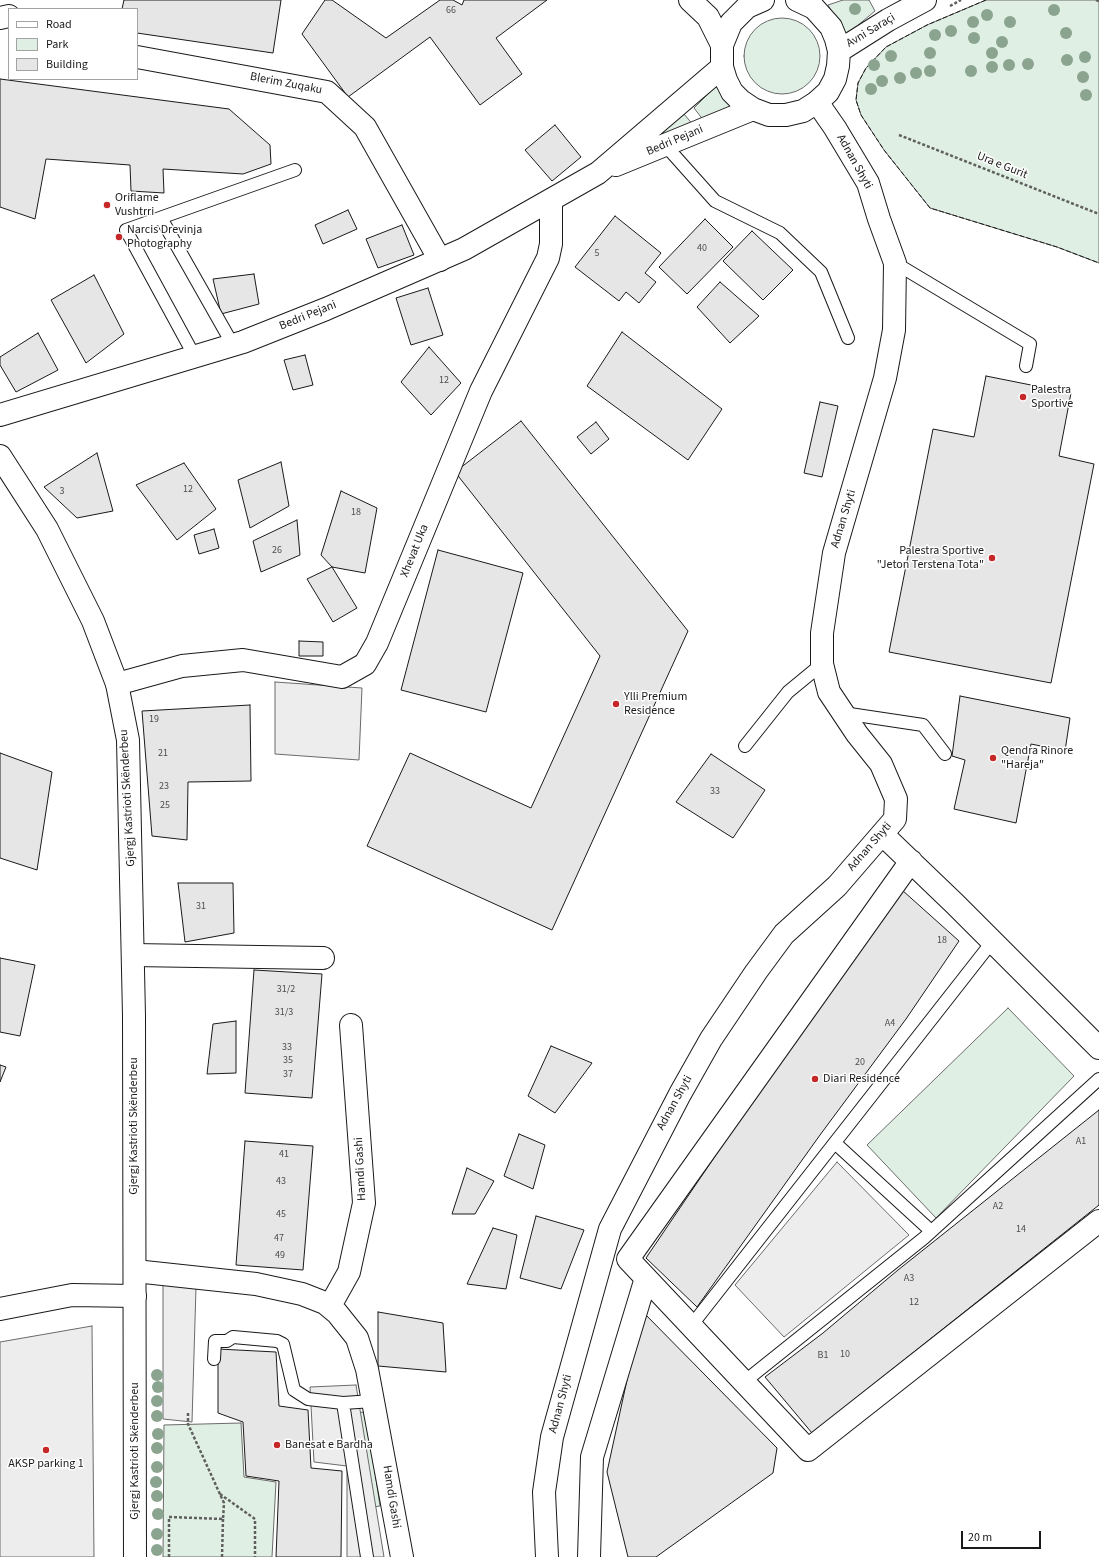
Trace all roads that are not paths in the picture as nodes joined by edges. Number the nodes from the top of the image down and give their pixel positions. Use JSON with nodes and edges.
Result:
{"nodes":[{"id":1,"x":690,"y":0,"type":"edge"},
{"id":2,"x":925,"y":0,"type":"edge"},
{"id":3,"x":802,"y":1,"type":"edge"},
{"id":4,"x":749,"y":2,"type":"edge"},
{"id":5,"x":722,"y":44,"type":"junction"},
{"id":6,"x":839,"y":51,"type":"junction"},
{"id":7,"x":138,"y":57,"type":"edge"},
{"id":8,"x":722,"y":67,"type":"junction"},
{"id":9,"x":817,"y":102,"type":"junction"},
{"id":10,"x":753,"y":109,"type":"junction"},
{"id":11,"x":665,"y":145,"type":"junction"},
{"id":12,"x":295,"y":170,"type":"dead end"},
{"id":13,"x":598,"y":172,"type":"junction"},
{"id":14,"x":551,"y":201,"type":"junction"},
{"id":15,"x":161,"y":218,"type":"junction"},
{"id":16,"x":440,"y":260,"type":"junction"},
{"id":17,"x":895,"y":263,"type":"junction"},
{"id":18,"x":848,"y":338,"type":"dead end"},
{"id":19,"x":233,"y":345,"type":"junction"},
{"id":20,"x":195,"y":357,"type":"junction"},
{"id":21,"x":1026,"y":366,"type":"dead end"},
{"id":22,"x":0,"y":415,"type":"edge"},
{"id":23,"x":0,"y":456,"type":"edge"},
{"id":24,"x":822,"y":664,"type":"junction"},
{"id":25,"x":117,"y":684,"type":"junction"},
{"id":26,"x":843,"y":713,"type":"junction"},
{"id":27,"x":745,"y":746,"type":"dead end"},
{"id":28,"x":946,"y":754,"type":"dead end"},
{"id":29,"x":882,"y":834,"type":"junction"},
{"id":30,"x":911,"y":862,"type":"junction"},
{"id":31,"x":992,"y":942,"type":"junction"},
{"id":32,"x":133,"y":955,"type":"junction"},
{"id":33,"x":324,"y":958,"type":"dead end"},
{"id":34,"x":351,"y":1025,"type":"dead end"},
{"id":35,"x":1099,"y":1048,"type":"edge"},
{"id":36,"x":1099,"y":1079,"type":"edge"},
{"id":37,"x":835,"y":1142,"type":"junction"},
{"id":38,"x":1099,"y":1221,"type":"edge"},
{"id":39,"x":931,"y":1231,"type":"junction"},
{"id":40,"x":135,"y":1271,"type":"junction"},
{"id":41,"x":646,"y":1278,"type":"junction"},
{"id":42,"x":135,"y":1296,"type":"junction"},
{"id":43,"x":330,"y":1306,"type":"junction"},
{"id":44,"x":0,"y":1309,"type":"edge"},
{"id":45,"x":691,"y":1326,"type":"junction"},
{"id":46,"x":214,"y":1359,"type":"dead end"},
{"id":47,"x":744,"y":1382,"type":"junction"},
{"id":48,"x":373,"y":1401,"type":"junction"},
{"id":49,"x":343,"y":1403,"type":"junction"},
{"id":50,"x":135,"y":1557,"type":"edge"},
{"id":51,"x":367,"y":1557,"type":"edge"},
{"id":52,"x":402,"y":1557,"type":"edge"},
{"id":53,"x":547,"y":1557,"type":"edge"},
{"id":54,"x":589,"y":1557,"type":"edge"}],
"edges":[{"from":1,"to":5,"type":"street"},
{"from":2,"to":6,"type":"street","name":"Avni Saraçi"},
{"from":3,"to":6,"type":"street"},
{"from":4,"to":5,"type":"street"},
{"from":5,"to":8,"type":"street"},
{"from":6,"to":9,"type":"street"},
{"from":7,"to":16,"type":"street","name":"Blerim Zuqaku"},
{"from":8,"to":10,"type":"street"},
{"from":8,"to":13,"type":"street","name":"Bedri Pejani"},
{"from":9,"to":10,"type":"street"},
{"from":9,"to":17,"type":"street","name":"Adnan Shyti"},
{"from":10,"to":11,"type":"street","name":"Bedri Pejani"},
{"from":11,"to":13,"type":"street","name":"Bedri Pejani"},
{"from":11,"to":18,"type":"lane"},
{"from":12,"to":15,"type":"lane"},
{"from":13,"to":14,"type":"street","name":"Bedri Pejani"},
{"from":14,"to":16,"type":"street","name":"Bedri Pejani"},
{"from":14,"to":25,"type":"street","name":"Xhevat Uka"},
{"from":15,"to":19,"type":"lane"},
{"from":15,"to":20,"type":"lane"},
{"from":16,"to":19,"type":"street","name":"Bedri Pejani"},
{"from":17,"to":21,"type":"lane"},
{"from":17,"to":24,"type":"street","name":"Adnan Shyti"},
{"from":19,"to":20,"type":"street","name":"Bedri Pejani"},
{"from":20,"to":22,"type":"street","name":"Bedri Pejani"},
{"from":23,"to":25,"type":"street","name":"Gjergj Kastrioti Skënderbeu"},
{"from":24,"to":26,"type":"street","name":"Adnan Shyti"},
{"from":24,"to":27,"type":"lane"},
{"from":25,"to":32,"type":"street","name":"Gjergj Kastrioti Skënderbeu"},
{"from":26,"to":28,"type":"lane"},
{"from":26,"to":29,"type":"street","name":"Adnan Shyti"},
{"from":29,"to":30,"type":"street"},
{"from":29,"to":53,"type":"street","name":"Adnan Shyti"},
{"from":30,"to":31,"type":"street"},
{"from":30,"to":41,"type":"street"},
{"from":31,"to":35,"type":"street"},
{"from":31,"to":37,"type":"lane"},
{"from":32,"to":33,"type":"street"},
{"from":32,"to":40,"type":"street","name":"Gjergj Kastrioti Skënderbeu"},
{"from":34,"to":43,"type":"street","name":"Hamdi Gashi"},
{"from":36,"to":39,"type":"lane"},
{"from":37,"to":39,"type":"lane"},
{"from":37,"to":45,"type":"lane"},
{"from":38,"to":47,"type":"street"},
{"from":39,"to":47,"type":"lane"},
{"from":40,"to":42,"type":"street","name":"Gjergj Kastrioti Skënderbeu"},
{"from":40,"to":43,"type":"street","name":"Hamdi Gashi"},
{"from":41,"to":45,"type":"street"},
{"from":41,"to":54,"type":"street"},
{"from":42,"to":44,"type":"street"},
{"from":42,"to":50,"type":"street","name":"Gjergj Kastrioti Skënderbeu"},
{"from":43,"to":48,"type":"street","name":"Hamdi Gashi"},
{"from":45,"to":47,"type":"street"},
{"from":46,"to":49,"type":"lane"},
{"from":48,"to":49,"type":"lane"},
{"from":48,"to":52,"type":"street","name":"Hamdi Gashi"},
{"from":49,"to":51,"type":"lane"}]}
